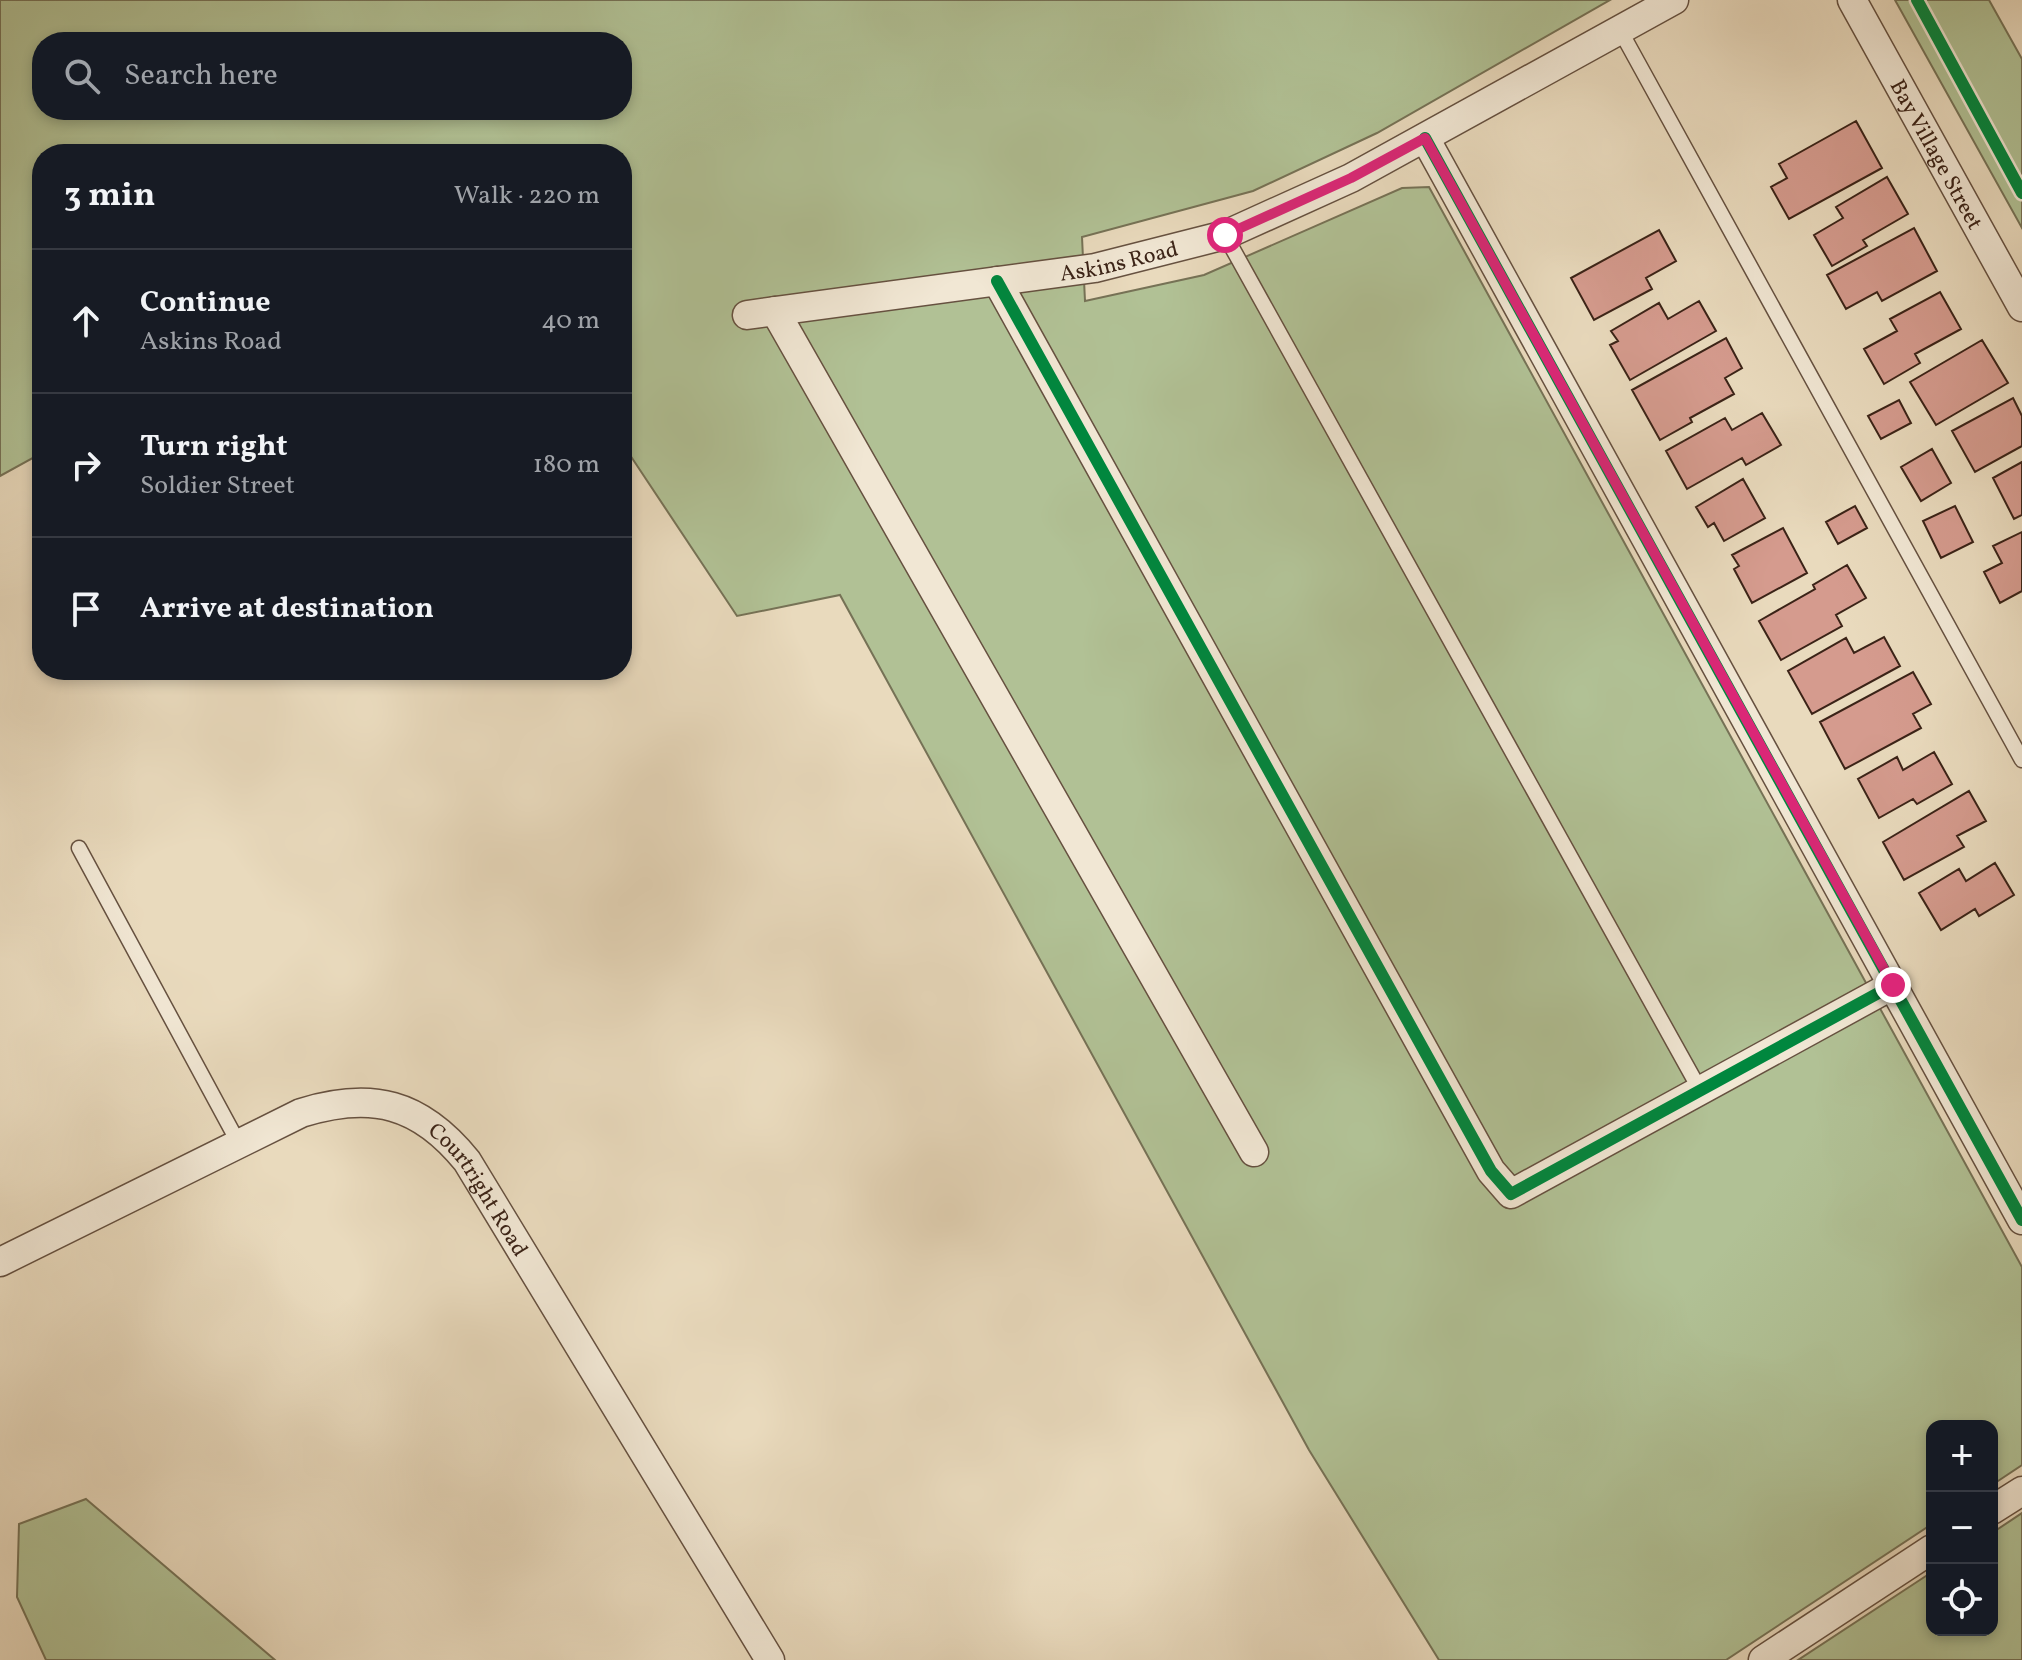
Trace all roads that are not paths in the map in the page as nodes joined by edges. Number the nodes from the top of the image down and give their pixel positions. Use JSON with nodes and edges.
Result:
{"nodes":[{"id":1,"x":1674,"y":0,"type":"edge"},
{"id":2,"x":1852,"y":0,"type":"edge"},
{"id":3,"x":1620,"y":30,"type":"junction"},
{"id":4,"x":1425,"y":138,"type":"junction"},
{"id":5,"x":1225,"y":235,"type":"junction"},
{"id":6,"x":997,"y":281,"type":"junction"},
{"id":7,"x":2022,"y":307,"type":"edge"},
{"id":8,"x":775,"y":311,"type":"junction"},
{"id":9,"x":747,"y":315,"type":"dead end"},
{"id":10,"x":2022,"y":760,"type":"edge"},
{"id":11,"x":79,"y":848,"type":"dead end"},
{"id":12,"x":1893,"y":985,"type":"junction"},
{"id":13,"x":1700,"y":1090,"type":"junction"},
{"id":14,"x":238,"y":1142,"type":"junction"},
{"id":15,"x":1254,"y":1152,"type":"dead end"},
{"id":16,"x":2022,"y":1220,"type":"edge"},
{"id":17,"x":0,"y":1262,"type":"edge"},
{"id":18,"x":2022,"y":1491,"type":"edge"},
{"id":19,"x":1998,"y":1506,"type":"edge"},
{"id":20,"x":1926,"y":1553,"type":"edge"},
{"id":21,"x":770,"y":1660,"type":"edge"},
{"id":22,"x":1763,"y":1660,"type":"edge"}],
"edges":[{"from":1,"to":3,"type":"street","name":"Askins Road"},
{"from":2,"to":7,"type":"street","name":"Bay Village Street"},
{"from":3,"to":4,"type":"street","name":"Askins Road"},
{"from":3,"to":10,"type":"lane"},
{"from":4,"to":5,"type":"street","name":"Askins Road"},
{"from":4,"to":12,"type":"street"},
{"from":5,"to":6,"type":"street","name":"Askins Road"},
{"from":5,"to":13,"type":"lane"},
{"from":6,"to":8,"type":"street","name":"Askins Road"},
{"from":6,"to":13,"type":"street"},
{"from":8,"to":9,"type":"street","name":"Askins Road"},
{"from":8,"to":15,"type":"street"},
{"from":11,"to":14,"type":"lane"},
{"from":12,"to":13,"type":"street"},
{"from":12,"to":16,"type":"street"},
{"from":14,"to":17,"type":"street","name":"Courtright Road"},
{"from":14,"to":21,"type":"street","name":"Courtright Road"},
{"from":18,"to":19,"type":"street"},
{"from":20,"to":22,"type":"street"}]}
